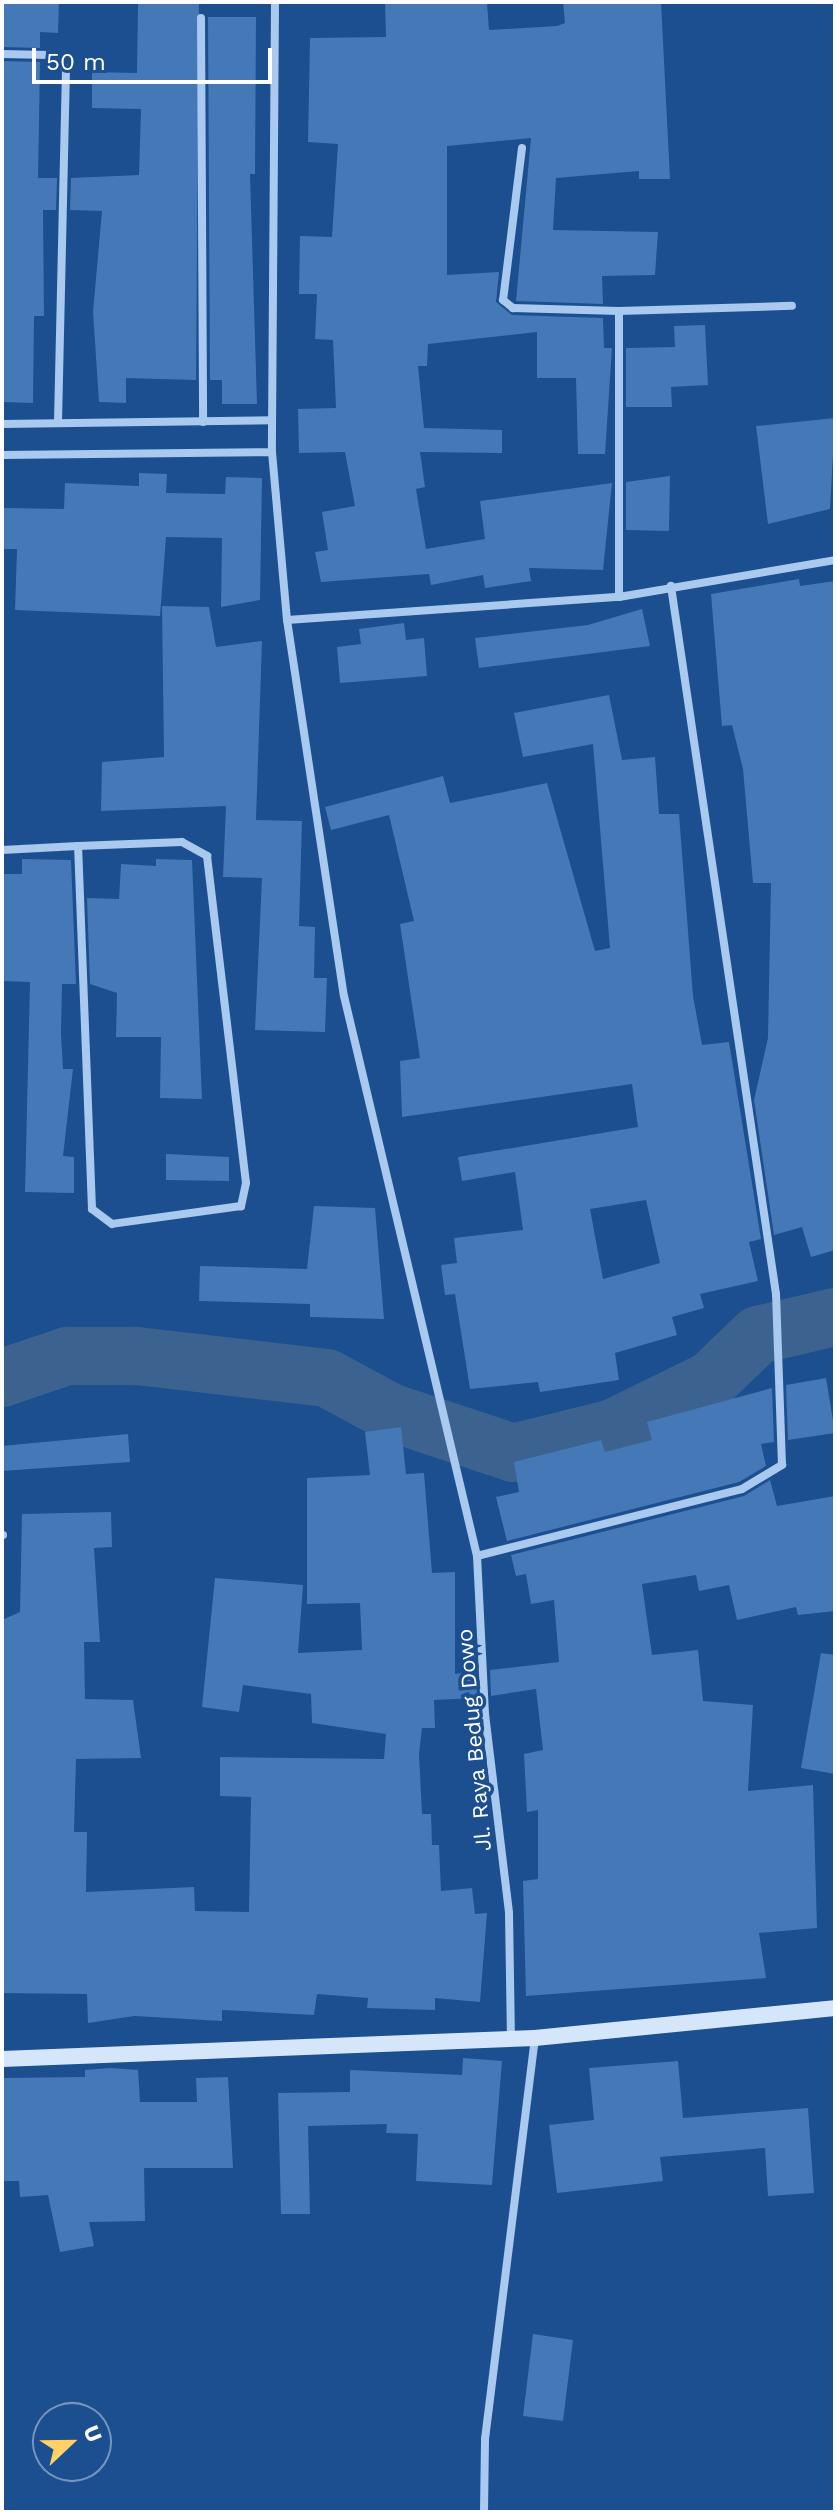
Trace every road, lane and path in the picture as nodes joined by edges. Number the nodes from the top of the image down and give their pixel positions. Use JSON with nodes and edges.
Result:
{"nodes":[{"id":1,"x":275,"y":2,"type":"edge"},
{"id":2,"x":201,"y":18,"type":"dead end"},
{"id":3,"x":2,"y":54,"type":"edge"},
{"id":4,"x":522,"y":148,"type":"dead end"},
{"id":5,"x":792,"y":306,"type":"dead end"},
{"id":6,"x":619,"y":311,"type":"junction"},
{"id":7,"x":272,"y":420,"type":"junction"},
{"id":8,"x":58,"y":422,"type":"junction"},
{"id":9,"x":203,"y":422,"type":"junction"},
{"id":10,"x":2,"y":424,"type":"edge"},
{"id":11,"x":272,"y":452,"type":"junction"},
{"id":12,"x":2,"y":455,"type":"edge"},
{"id":13,"x":835,"y":560,"type":"edge"},
{"id":14,"x":671,"y":586,"type":"junction"},
{"id":15,"x":619,"y":597,"type":"junction"},
{"id":16,"x":287,"y":620,"type":"junction"},
{"id":17,"x":78,"y":846,"type":"junction"},
{"id":18,"x":2,"y":850,"type":"edge"},
{"id":19,"x":477,"y":1556,"type":"junction"},
{"id":20,"x":835,"y":2008,"type":"edge"},
{"id":21,"x":535,"y":2038,"type":"junction"},
{"id":22,"x":511,"y":2039,"type":"junction"},
{"id":23,"x":2,"y":2059,"type":"edge"},
{"id":24,"x":484,"y":2512,"type":"edge"}],
"edges":[{"from":1,"to":7,"type":"street","name":"Jl. Raya Bedug Dowo"},
{"from":2,"to":9,"type":"street"},
{"from":3,"to":8,"type":"street"},
{"from":4,"to":6,"type":"street"},
{"from":5,"to":6,"type":"street"},
{"from":6,"to":15,"type":"street"},
{"from":7,"to":9,"type":"street"},
{"from":7,"to":11,"type":"street","name":"Jl. Raya Bedug Dowo"},
{"from":8,"to":9,"type":"street"},
{"from":8,"to":10,"type":"street"},
{"from":11,"to":12,"type":"street"},
{"from":11,"to":16,"type":"street","name":"Jl. Raya Bedug Dowo"},
{"from":13,"to":14,"type":"street"},
{"from":14,"to":15,"type":"street"},
{"from":14,"to":19,"type":"street"},
{"from":15,"to":16,"type":"street"},
{"from":16,"to":19,"type":"street","name":"Jl. Raya Bedug Dowo"},
{"from":17,"to":17,"type":"street"},
{"from":17,"to":18,"type":"street"},
{"from":19,"to":22,"type":"street","name":"Jl. Raya Bedug Dowo"},
{"from":20,"to":21,"type":"street"},
{"from":21,"to":22,"type":"street"},
{"from":21,"to":24,"type":"street"},
{"from":22,"to":23,"type":"street"}]}
